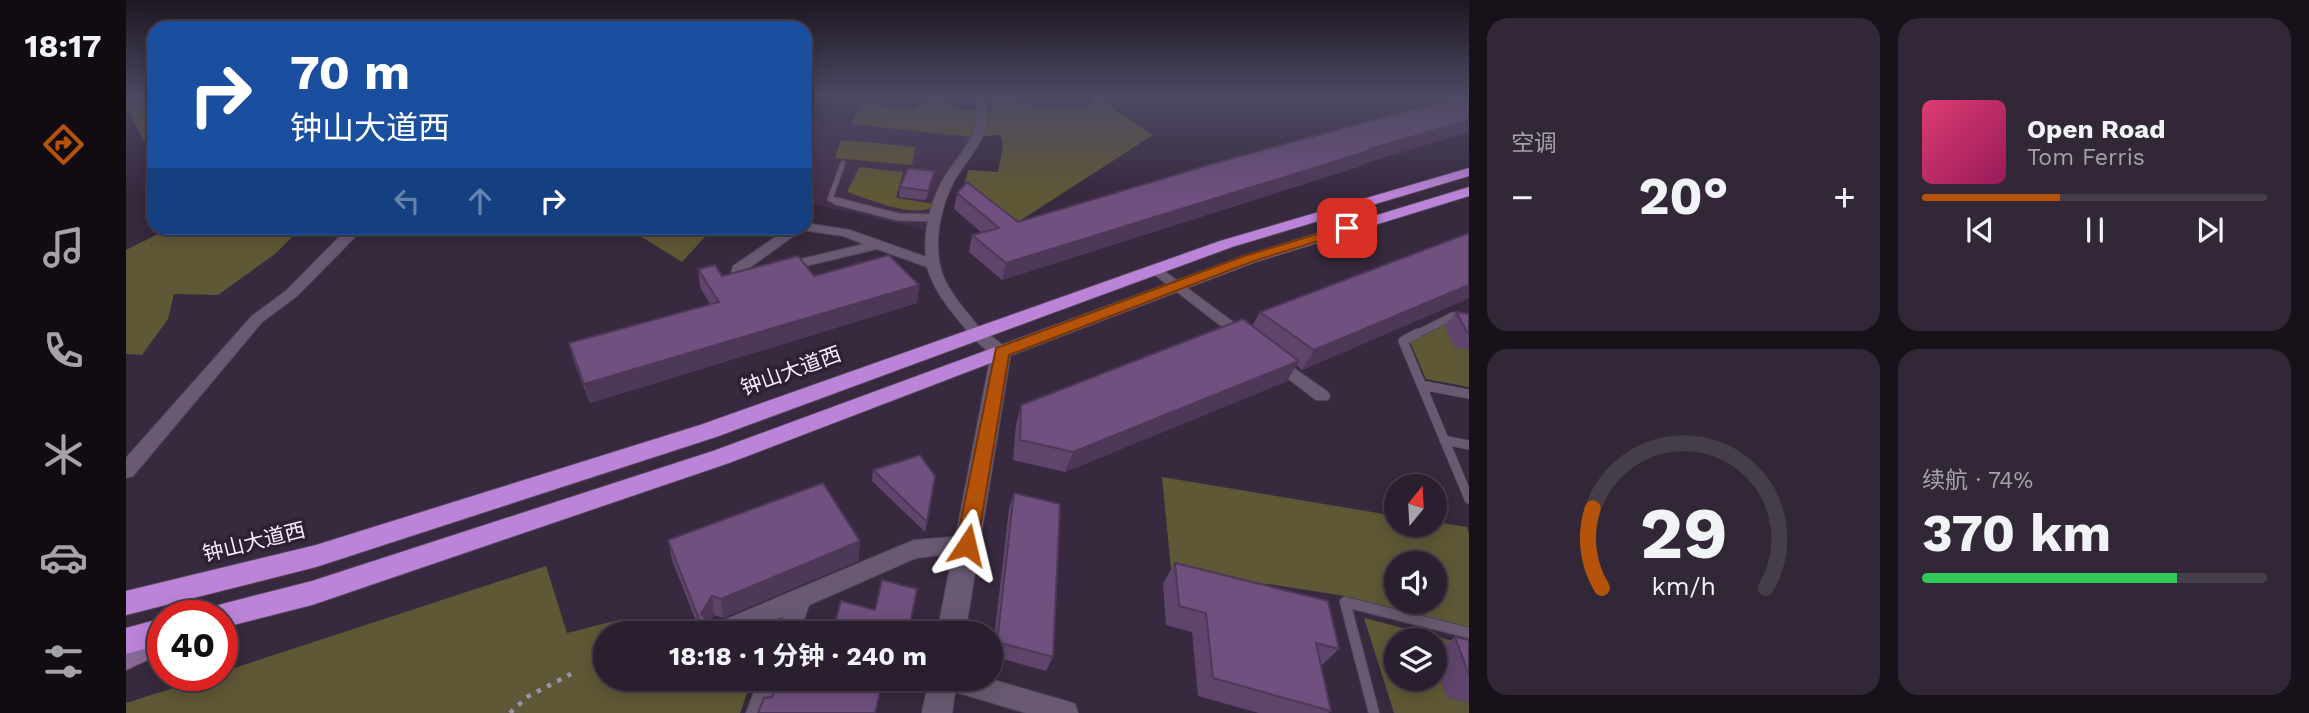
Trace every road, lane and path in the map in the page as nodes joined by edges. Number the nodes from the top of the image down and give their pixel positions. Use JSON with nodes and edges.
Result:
{"nodes":[{"id":1,"x":981,"y":129,"type":"edge"},
{"id":2,"x":843,"y":163,"type":"dead end"},
{"id":3,"x":1469,"y":172,"type":"edge"},
{"id":4,"x":1469,"y":191,"type":"edge"},
{"id":5,"x":937,"y":218,"type":"junction"},
{"id":6,"x":812,"y":228,"type":"edge"},
{"id":7,"x":350,"y":235,"type":"edge"},
{"id":8,"x":787,"y":235,"type":"edge"},
{"id":9,"x":878,"y":244,"type":"junction"},
{"id":10,"x":934,"y":265,"type":"junction"},
{"id":11,"x":1156,"y":269,"type":"junction"},
{"id":12,"x":1178,"y":285,"type":"junction"},
{"id":13,"x":1469,"y":318,"type":"edge"},
{"id":14,"x":977,"y":334,"type":"junction"},
{"id":15,"x":1001,"y":352,"type":"junction"},
{"id":16,"x":1421,"y":385,"type":"junction"},
{"id":17,"x":1469,"y":394,"type":"edge"},
{"id":18,"x":1322,"y":396,"type":"dead end"},
{"id":19,"x":1444,"y":440,"type":"junction"},
{"id":20,"x":1469,"y":445,"type":"edge"},
{"id":21,"x":126,"y":471,"type":"edge"},
{"id":22,"x":1469,"y":499,"type":"edge"},
{"id":23,"x":967,"y":545,"type":"junction"},
{"id":24,"x":801,"y":598,"type":"junction"},
{"id":25,"x":126,"y":603,"type":"edge"},
{"id":26,"x":238,"y":612,"type":"edge"},
{"id":27,"x":748,"y":621,"type":"edge"},
{"id":28,"x":793,"y":621,"type":"edge"},
{"id":29,"x":953,"y":621,"type":"edge"},
{"id":30,"x":1469,"y":633,"type":"edge"},
{"id":31,"x":147,"y":635,"type":"edge"},
{"id":32,"x":126,"y":640,"type":"edge"},
{"id":33,"x":147,"y":646,"type":"edge"},
{"id":34,"x":126,"y":656,"type":"edge"},
{"id":35,"x":571,"y":674,"type":"dead end"},
{"id":36,"x":766,"y":691,"type":"edge"},
{"id":37,"x":941,"y":691,"type":"edge"},
{"id":38,"x":992,"y":691,"type":"edge"},
{"id":39,"x":510,"y":713,"type":"edge"},
{"id":40,"x":758,"y":713,"type":"edge"},
{"id":41,"x":937,"y":713,"type":"edge"},
{"id":42,"x":1066,"y":713,"type":"edge"},
{"id":43,"x":1374,"y":713,"type":"edge"}],
"edges":[{"from":1,"to":5,"type":"street"},
{"from":2,"to":5,"type":"lane"},
{"from":3,"to":11,"type":"highway","name":"钟山大道西"},
{"from":4,"to":12,"type":"highway"},
{"from":5,"to":10,"type":"street"},
{"from":6,"to":9,"type":"street"},
{"from":7,"to":21,"type":"street"},
{"from":8,"to":9,"type":"street"},
{"from":9,"to":10,"type":"street"},
{"from":10,"to":14,"type":"street"},
{"from":11,"to":12,"type":"street"},
{"from":11,"to":14,"type":"highway","name":"钟山大道西"},
{"from":12,"to":15,"type":"highway"},
{"from":12,"to":18,"type":"street"},
{"from":13,"to":16,"type":"lane"},
{"from":14,"to":15,"type":"street"},
{"from":14,"to":25,"type":"highway","name":"钟山大道西"},
{"from":15,"to":23,"type":"street"},
{"from":15,"to":26,"type":"highway"},
{"from":16,"to":17,"type":"lane"},
{"from":16,"to":19,"type":"lane"},
{"from":19,"to":20,"type":"lane"},
{"from":19,"to":22,"type":"lane"},
{"from":23,"to":24,"type":"street"},
{"from":23,"to":29,"type":"street"},
{"from":24,"to":27,"type":"street"},
{"from":24,"to":28,"type":"street"},
{"from":30,"to":43,"type":"lane"},
{"from":31,"to":32,"type":"highway"},
{"from":33,"to":34,"type":"main road"},
{"from":35,"to":39,"type":"path"},
{"from":36,"to":40,"type":"street"},
{"from":37,"to":41,"type":"street"},
{"from":38,"to":42,"type":"street"}]}
